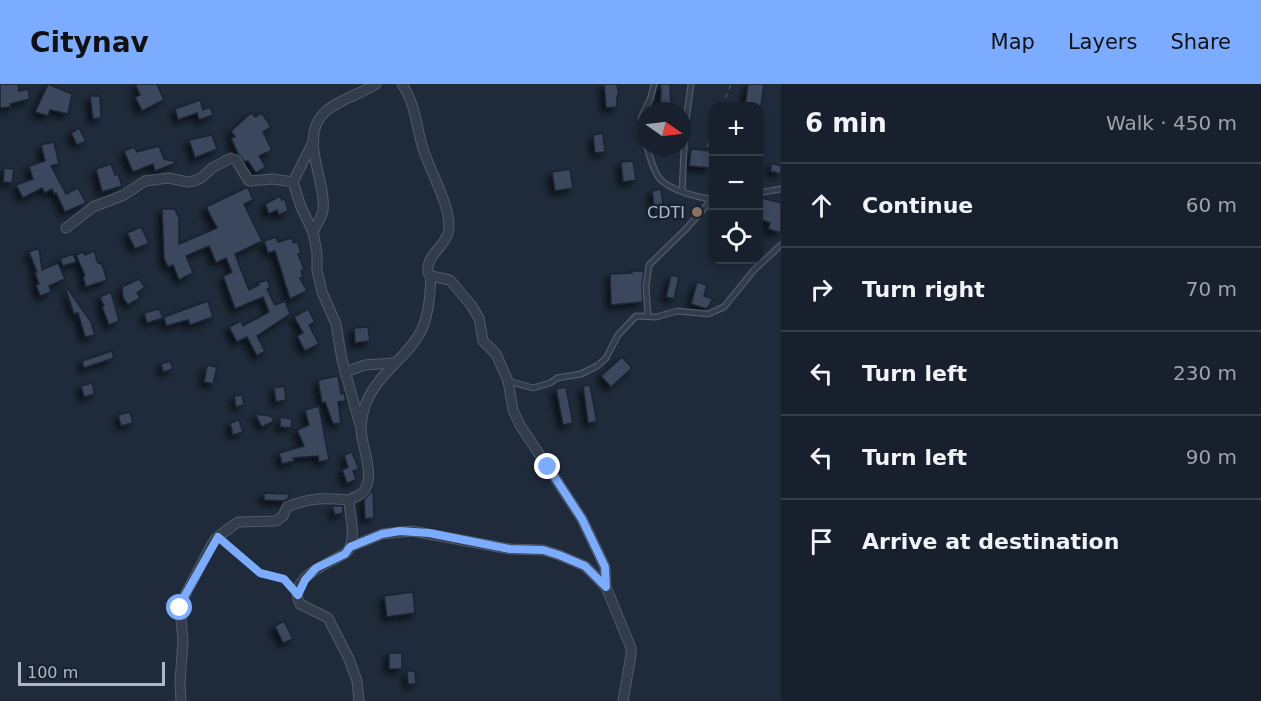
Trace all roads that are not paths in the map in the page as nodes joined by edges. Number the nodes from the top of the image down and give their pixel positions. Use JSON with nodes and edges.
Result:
{"nodes":[{"id":1,"x":376,"y":84,"type":"edge"},
{"id":2,"x":402,"y":84,"type":"edge"},
{"id":3,"x":654,"y":84,"type":"edge"},
{"id":4,"x":691,"y":84,"type":"edge"},
{"id":5,"x":649,"y":102,"type":"edge"},
{"id":6,"x":314,"y":140,"type":"junction"},
{"id":7,"x":650,"y":156,"type":"edge"},
{"id":8,"x":293,"y":182,"type":"junction"},
{"id":9,"x":781,"y":189,"type":"edge"},
{"id":10,"x":682,"y":192,"type":"junction"},
{"id":11,"x":763,"y":192,"type":"edge"},
{"id":12,"x":709,"y":198,"type":"edge"},
{"id":13,"x":709,"y":203,"type":"edge"},
{"id":14,"x":66,"y":228,"type":"dead end"},
{"id":15,"x":313,"y":232,"type":"junction"},
{"id":16,"x":781,"y":245,"type":"edge"},
{"id":17,"x":431,"y":276,"type":"junction"},
{"id":18,"x":648,"y":316,"type":"junction"},
{"id":19,"x":393,"y":363,"type":"junction"},
{"id":20,"x":345,"y":372,"type":"junction"},
{"id":21,"x":508,"y":381,"type":"junction"},
{"id":22,"x":361,"y":430,"type":"junction"},
{"id":23,"x":350,"y":500,"type":"junction"},
{"id":24,"x":350,"y":547,"type":"junction"},
{"id":25,"x":606,"y":587,"type":"junction"},
{"id":26,"x":180,"y":701,"type":"edge"},
{"id":27,"x":359,"y":701,"type":"edge"},
{"id":28,"x":623,"y":701,"type":"edge"}],
"edges":[{"from":1,"to":6,"type":"street"},
{"from":2,"to":17,"type":"street"},
{"from":3,"to":5,"type":"lane"},
{"from":4,"to":10,"type":"lane"},
{"from":6,"to":8,"type":"street"},
{"from":6,"to":15,"type":"street"},
{"from":7,"to":10,"type":"lane"},
{"from":8,"to":14,"type":"street"},
{"from":8,"to":15,"type":"street"},
{"from":9,"to":11,"type":"lane"},
{"from":10,"to":12,"type":"lane"},
{"from":13,"to":18,"type":"lane"},
{"from":15,"to":20,"type":"street"},
{"from":16,"to":18,"type":"lane"},
{"from":17,"to":19,"type":"street"},
{"from":17,"to":21,"type":"street"},
{"from":18,"to":21,"type":"lane"},
{"from":19,"to":20,"type":"street"},
{"from":19,"to":22,"type":"street"},
{"from":20,"to":22,"type":"street"},
{"from":21,"to":25,"type":"street"},
{"from":22,"to":23,"type":"street"},
{"from":23,"to":24,"type":"street"},
{"from":23,"to":26,"type":"street"},
{"from":24,"to":25,"type":"street"},
{"from":24,"to":27,"type":"street"},
{"from":25,"to":28,"type":"street"}]}
